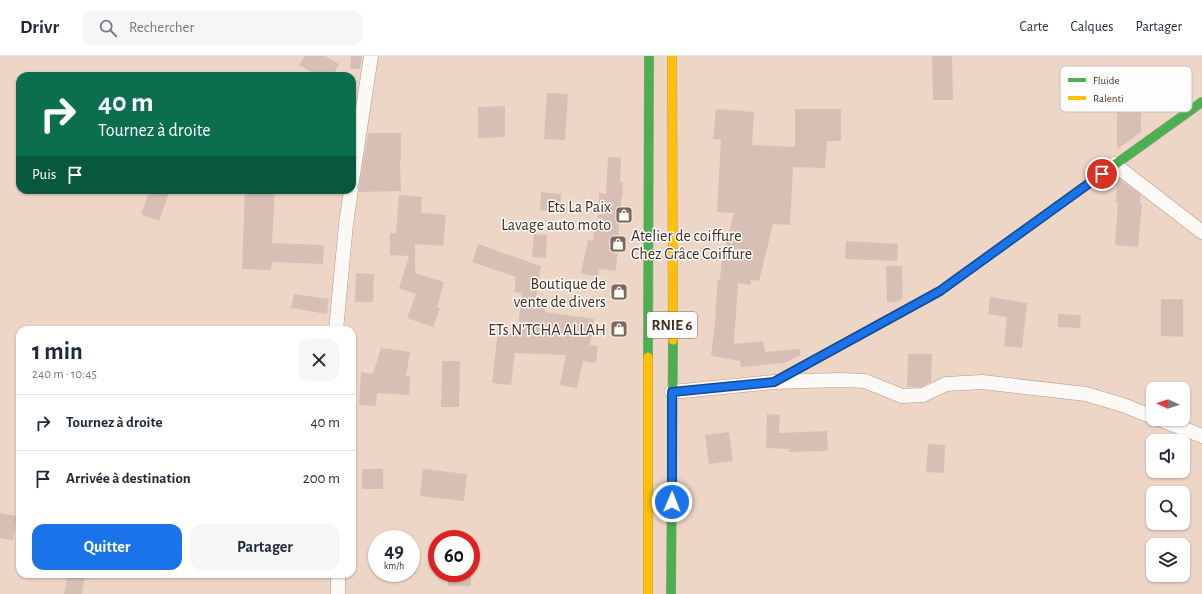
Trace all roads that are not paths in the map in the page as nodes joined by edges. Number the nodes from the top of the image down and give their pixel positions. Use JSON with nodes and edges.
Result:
{"nodes":[{"id":1,"x":371,"y":56,"type":"edge"},
{"id":2,"x":649,"y":56,"type":"edge"},
{"id":3,"x":672,"y":56,"type":"edge"},
{"id":4,"x":1202,"y":102,"type":"edge"},
{"id":5,"x":1192,"y":109,"type":"edge"},
{"id":6,"x":1188,"y":112,"type":"edge"},
{"id":7,"x":356,"y":155,"type":"edge"},
{"id":8,"x":1114,"y":164,"type":"junction"},
{"id":9,"x":350,"y":194,"type":"edge"},
{"id":10,"x":1202,"y":232,"type":"edge"},
{"id":11,"x":336,"y":326,"type":"edge"},
{"id":12,"x":774,"y":382,"type":"junction"},
{"id":13,"x":672,"y":392,"type":"junction"},
{"id":14,"x":1146,"y":414,"type":"edge"},
{"id":15,"x":1177,"y":426,"type":"edge"},
{"id":16,"x":1202,"y":436,"type":"edge"},
{"id":17,"x":338,"y":578,"type":"edge"},
{"id":18,"x":338,"y":594,"type":"edge"},
{"id":19,"x":648,"y":594,"type":"edge"},
{"id":20,"x":671,"y":594,"type":"edge"}],
"edges":[{"from":1,"to":7,"type":"street"},
{"from":2,"to":19,"type":"main road","number":"RNIE 6"},
{"from":3,"to":13,"type":"main road","number":"RNIE 6"},
{"from":4,"to":5,"type":"main road"},
{"from":6,"to":8,"type":"main road"},
{"from":8,"to":10,"type":"street"},
{"from":8,"to":12,"type":"main road"},
{"from":9,"to":11,"type":"street"},
{"from":12,"to":13,"type":"street"},
{"from":12,"to":14,"type":"street"},
{"from":13,"to":20,"type":"main road","number":"RNIE 6"},
{"from":15,"to":16,"type":"street"},
{"from":17,"to":18,"type":"street"}]}
